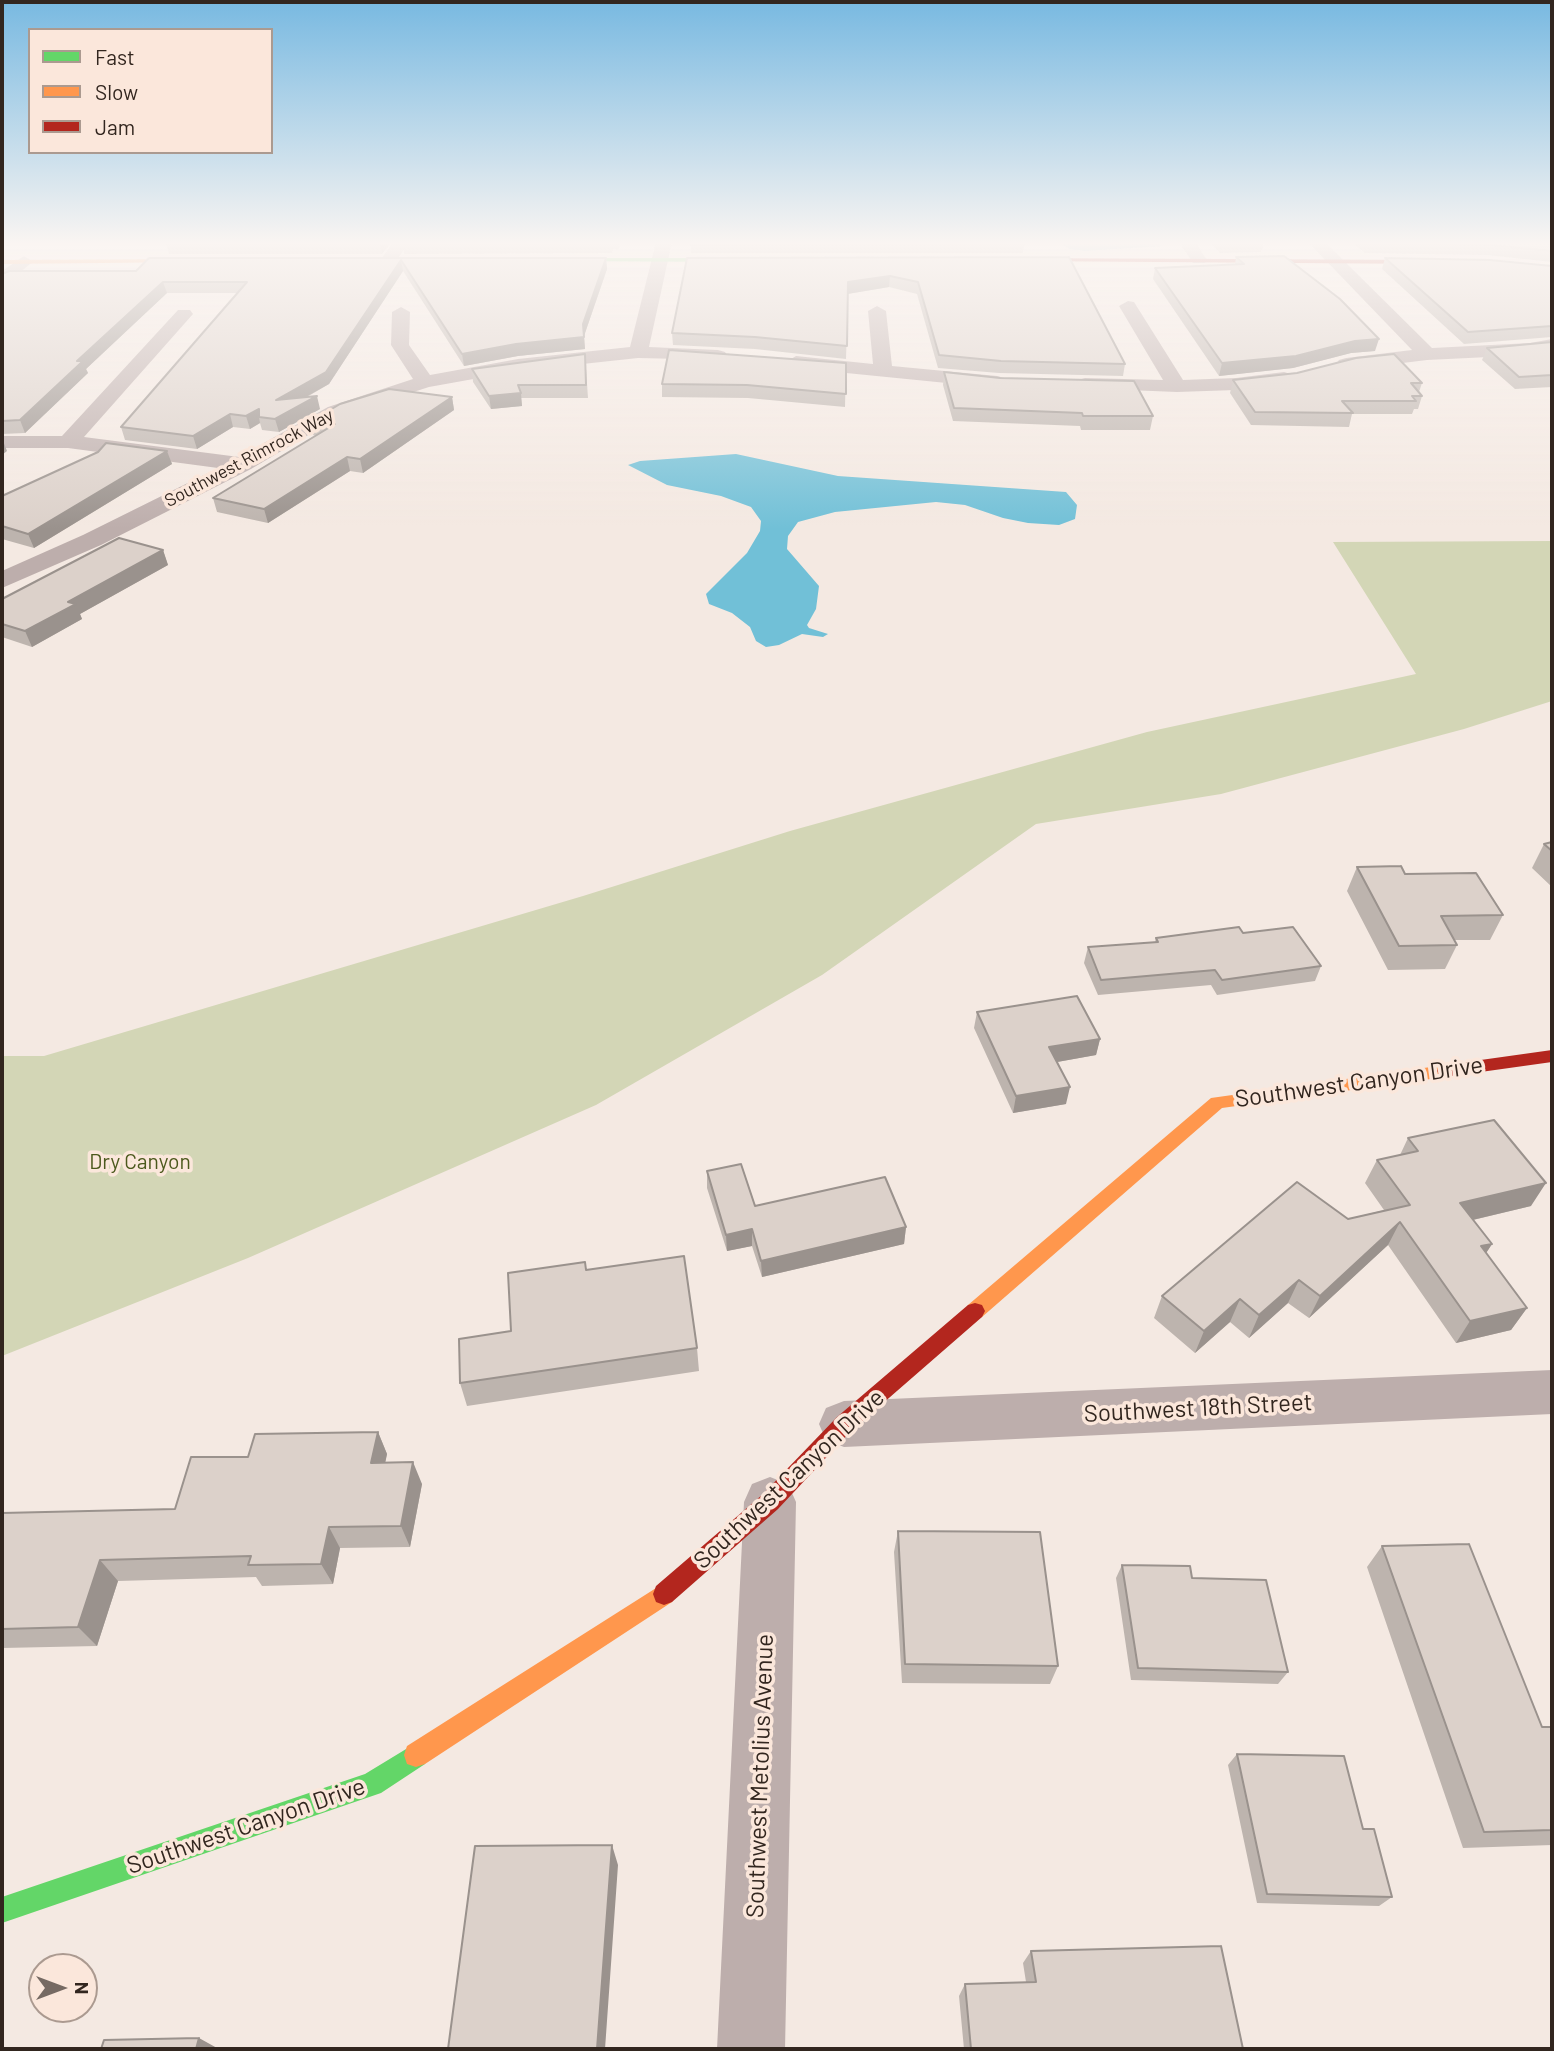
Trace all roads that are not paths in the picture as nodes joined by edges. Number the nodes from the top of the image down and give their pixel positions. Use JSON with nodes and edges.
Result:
{"nodes":[{"id":1,"x":163,"y":338,"type":"edge"},
{"id":2,"x":400,"y":338,"type":"edge"},
{"id":3,"x":641,"y":338,"type":"edge"},
{"id":4,"x":880,"y":338,"type":"edge"},
{"id":5,"x":1147,"y":338,"type":"edge"},
{"id":6,"x":1410,"y":338,"type":"edge"},
{"id":7,"x":1552,"y":345,"type":"edge"},
{"id":8,"x":638,"y":352,"type":"junction"},
{"id":9,"x":1427,"y":354,"type":"junction"},
{"id":10,"x":742,"y":358,"type":"edge"},
{"id":11,"x":781,"y":360,"type":"edge"},
{"id":12,"x":1329,"y":368,"type":"edge"},
{"id":13,"x":883,"y":369,"type":"junction"},
{"id":14,"x":1305,"y":374,"type":"edge"},
{"id":15,"x":425,"y":382,"type":"junction"},
{"id":16,"x":1012,"y":383,"type":"edge"},
{"id":17,"x":1067,"y":384,"type":"edge"},
{"id":18,"x":1177,"y":386,"type":"junction"},
{"id":19,"x":2,"y":442,"type":"edge"},
{"id":20,"x":68,"y":442,"type":"junction"},
{"id":21,"x":243,"y":464,"type":"junction"},
{"id":22,"x":2,"y":580,"type":"edge"},
{"id":23,"x":1550,"y":1062,"type":"edge"},
{"id":24,"x":1552,"y":1392,"type":"edge"},
{"id":25,"x":844,"y":1424,"type":"junction"},
{"id":26,"x":770,"y":1502,"type":"junction"},
{"id":27,"x":2,"y":1910,"type":"edge"},
{"id":28,"x":751,"y":2049,"type":"edge"}],
"edges":[{"from":1,"to":20,"type":"street"},
{"from":2,"to":15,"type":"street"},
{"from":3,"to":8,"type":"street"},
{"from":4,"to":13,"type":"street"},
{"from":5,"to":18,"type":"street"},
{"from":6,"to":9,"type":"street"},
{"from":7,"to":9,"type":"street"},
{"from":8,"to":10,"type":"street","name":"Southwest Rimrock Way"},
{"from":8,"to":15,"type":"street","name":"Southwest Rimrock Way"},
{"from":9,"to":12,"type":"street"},
{"from":11,"to":13,"type":"street"},
{"from":13,"to":16,"type":"street"},
{"from":14,"to":18,"type":"street"},
{"from":15,"to":21,"type":"street","name":"Southwest Rimrock Way"},
{"from":17,"to":18,"type":"street"},
{"from":19,"to":20,"type":"street"},
{"from":20,"to":21,"type":"street"},
{"from":21,"to":22,"type":"street","name":"Southwest Rimrock Way"},
{"from":23,"to":25,"type":"street","name":"Southwest Canyon Drive"},
{"from":24,"to":25,"type":"street","name":"Southwest 18th Street"},
{"from":25,"to":26,"type":"street","name":"Southwest Canyon Drive"},
{"from":26,"to":27,"type":"street","name":"Southwest Canyon Drive"},
{"from":26,"to":28,"type":"street","name":"Southwest Metolius Avenue"}]}
